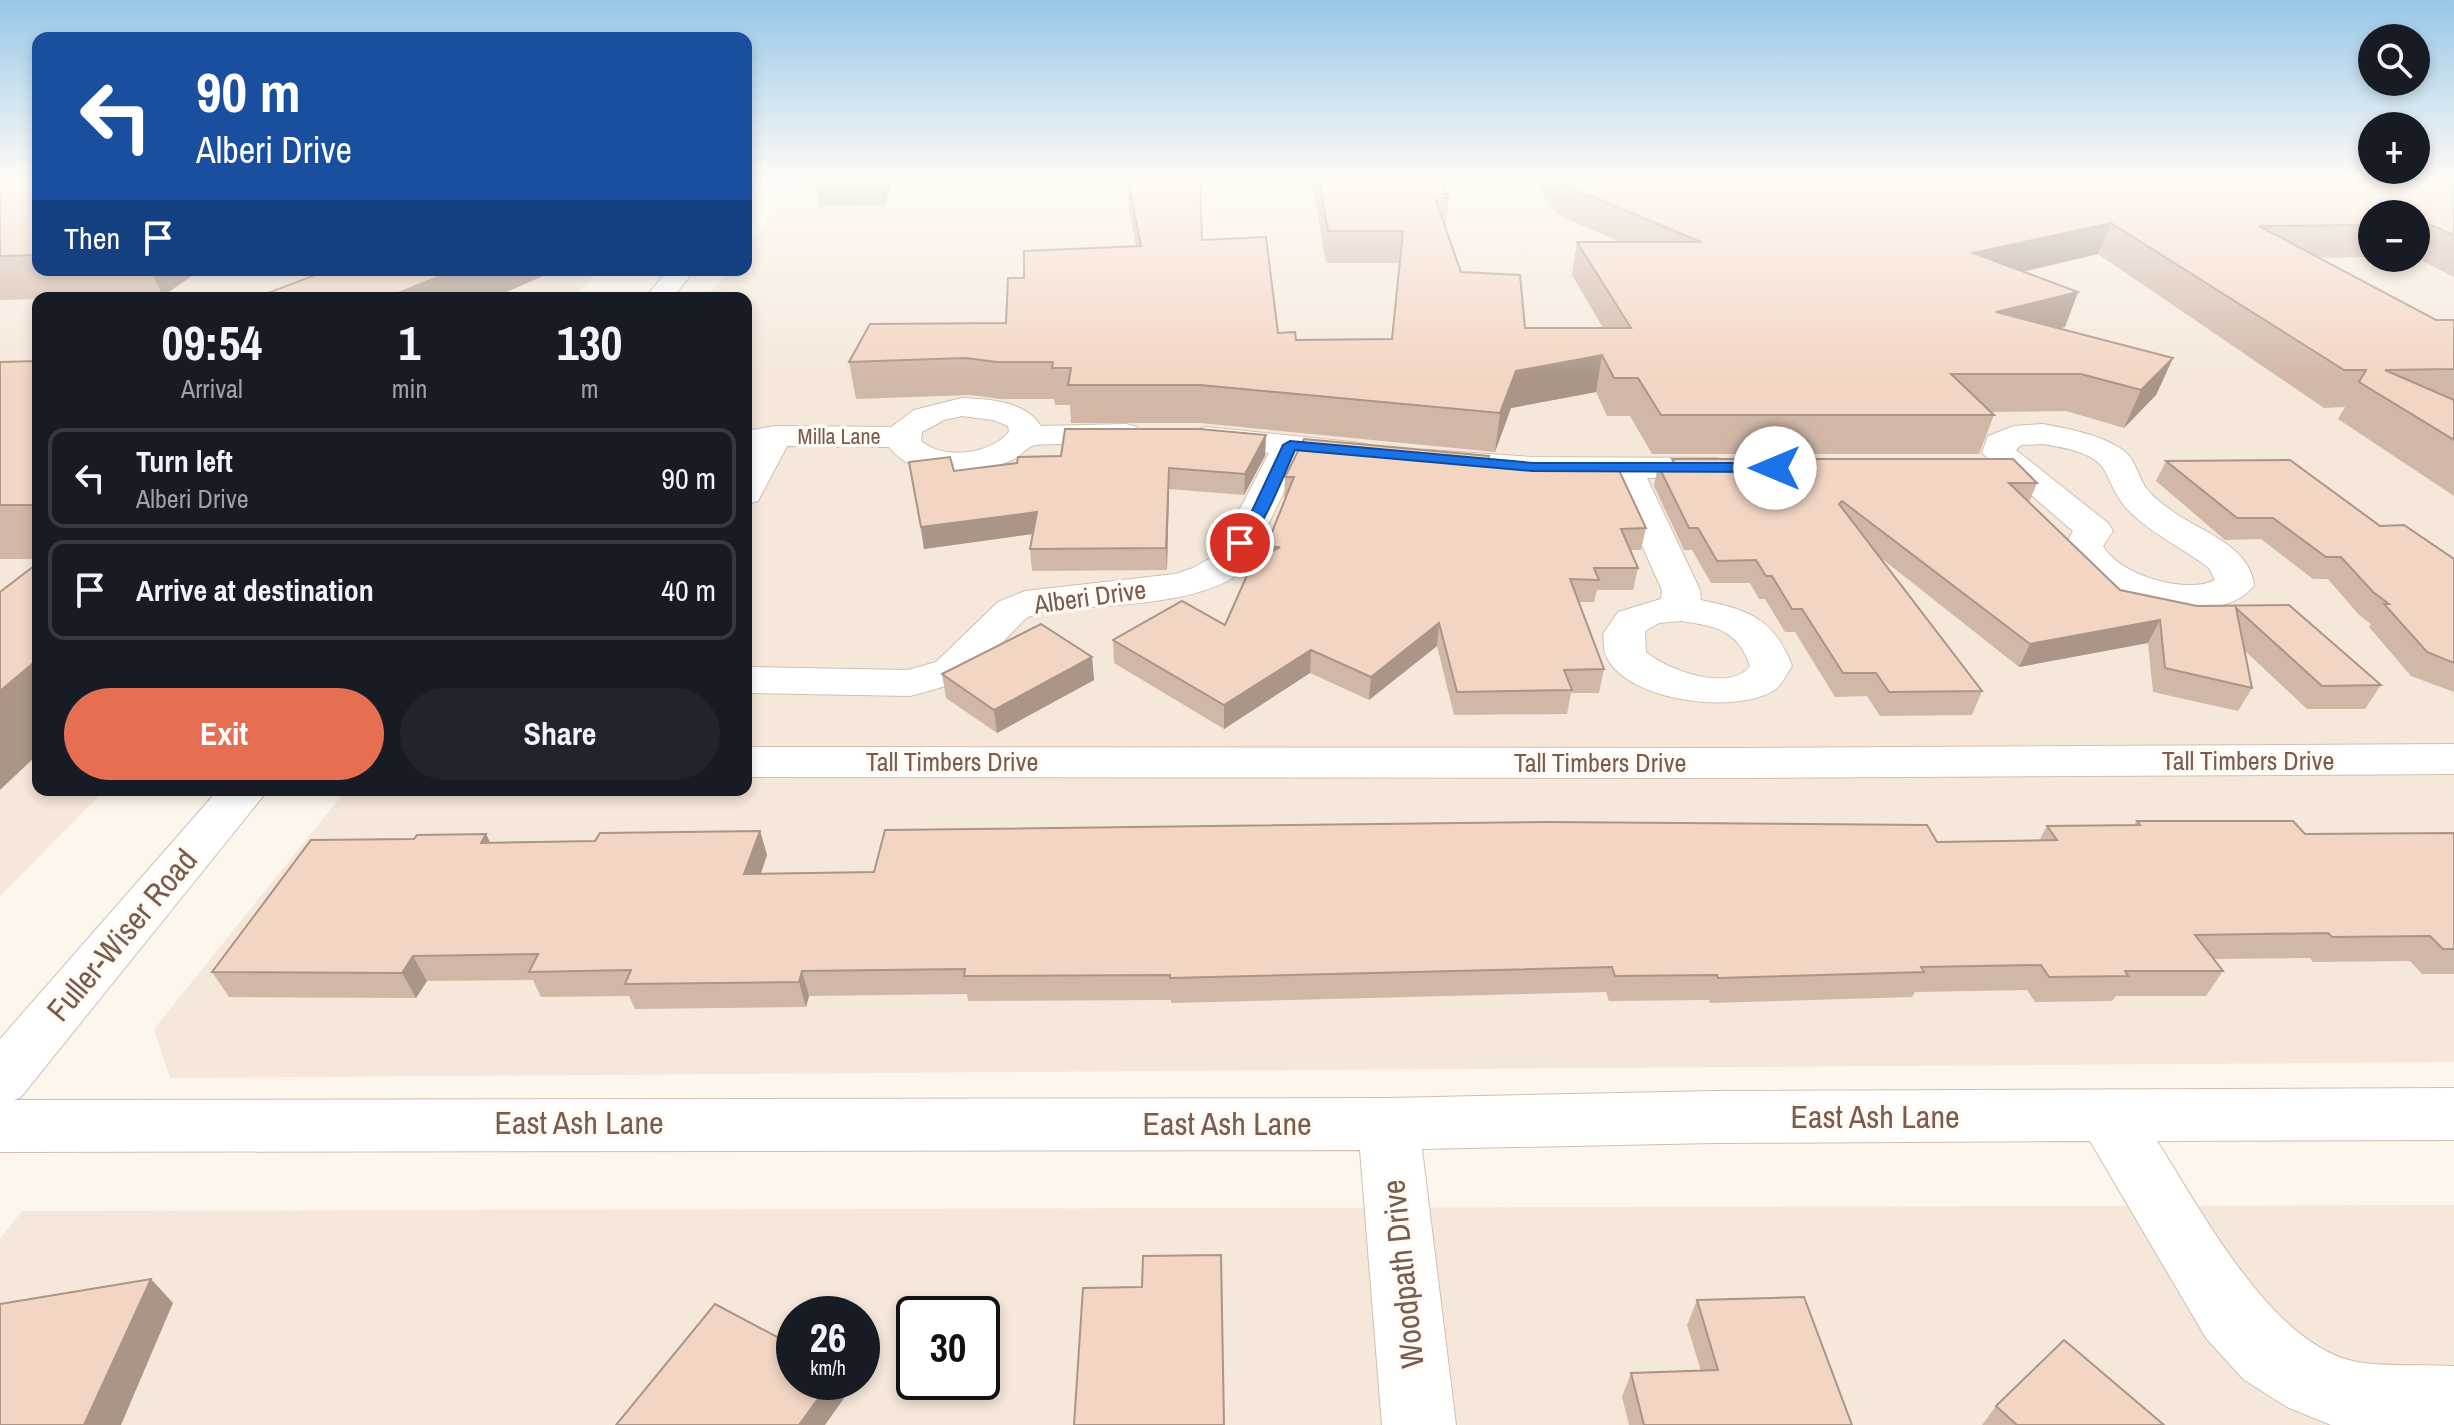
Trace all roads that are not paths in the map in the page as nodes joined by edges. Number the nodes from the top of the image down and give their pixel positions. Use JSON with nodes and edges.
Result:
{"nodes":[{"id":1,"x":677,"y":276,"type":"edge"},
{"id":2,"x":663,"y":292,"type":"edge"},
{"id":3,"x":756,"y":434,"type":"edge"},
{"id":4,"x":1024,"y":436,"type":"junction"},
{"id":5,"x":902,"y":437,"type":"junction"},
{"id":6,"x":1290,"y":445,"type":"junction"},
{"id":7,"x":752,"y":458,"type":"edge"},
{"id":8,"x":1968,"y":467,"type":"edge"},
{"id":9,"x":2015,"y":467,"type":"junction"},
{"id":10,"x":1625,"y":468,"type":"junction"},
{"id":11,"x":1749,"y":468,"type":"edge"},
{"id":12,"x":1681,"y":609,"type":"dead end"},
{"id":13,"x":752,"y":680,"type":"edge"},
{"id":14,"x":2454,"y":759,"type":"edge"},
{"id":15,"x":752,"y":762,"type":"edge"},
{"id":16,"x":239,"y":796,"type":"edge"},
{"id":17,"x":0,"y":1080,"type":"edge"},
{"id":18,"x":2454,"y":1114,"type":"edge"},
{"id":19,"x":2107,"y":1116,"type":"junction"},
{"id":20,"x":1388,"y":1124,"type":"junction"},
{"id":21,"x":0,"y":1126,"type":"edge"},
{"id":22,"x":2454,"y":1402,"type":"edge"},
{"id":23,"x":1419,"y":1425,"type":"edge"}],
"edges":[{"from":1,"to":2,"type":"street"},
{"from":3,"to":5,"type":"street","name":"Milla Lane"},
{"from":3,"to":7,"type":"street"},
{"from":4,"to":5,"type":"street","name":"Milla Lane"},
{"from":4,"to":5,"type":"street","name":"Milla Lane"},
{"from":4,"to":6,"type":"street","name":"Milla Lane"},
{"from":6,"to":10,"type":"street","name":"Milla Lane"},
{"from":6,"to":13,"type":"street","name":"Alberi Drive"},
{"from":8,"to":9,"type":"street"},
{"from":9,"to":9,"type":"street"},
{"from":10,"to":11,"type":"street","name":"Milla Lane"},
{"from":10,"to":12,"type":"street"},
{"from":14,"to":15,"type":"street","name":"Tall Timbers Drive"},
{"from":16,"to":17,"type":"street","name":"Fuller-Wiser Road"},
{"from":18,"to":19,"type":"street","name":"East Ash Lane"},
{"from":19,"to":20,"type":"street","name":"East Ash Lane"},
{"from":19,"to":22,"type":"street"},
{"from":20,"to":21,"type":"street","name":"East Ash Lane"},
{"from":20,"to":23,"type":"street","name":"Woodpath Drive"}]}
